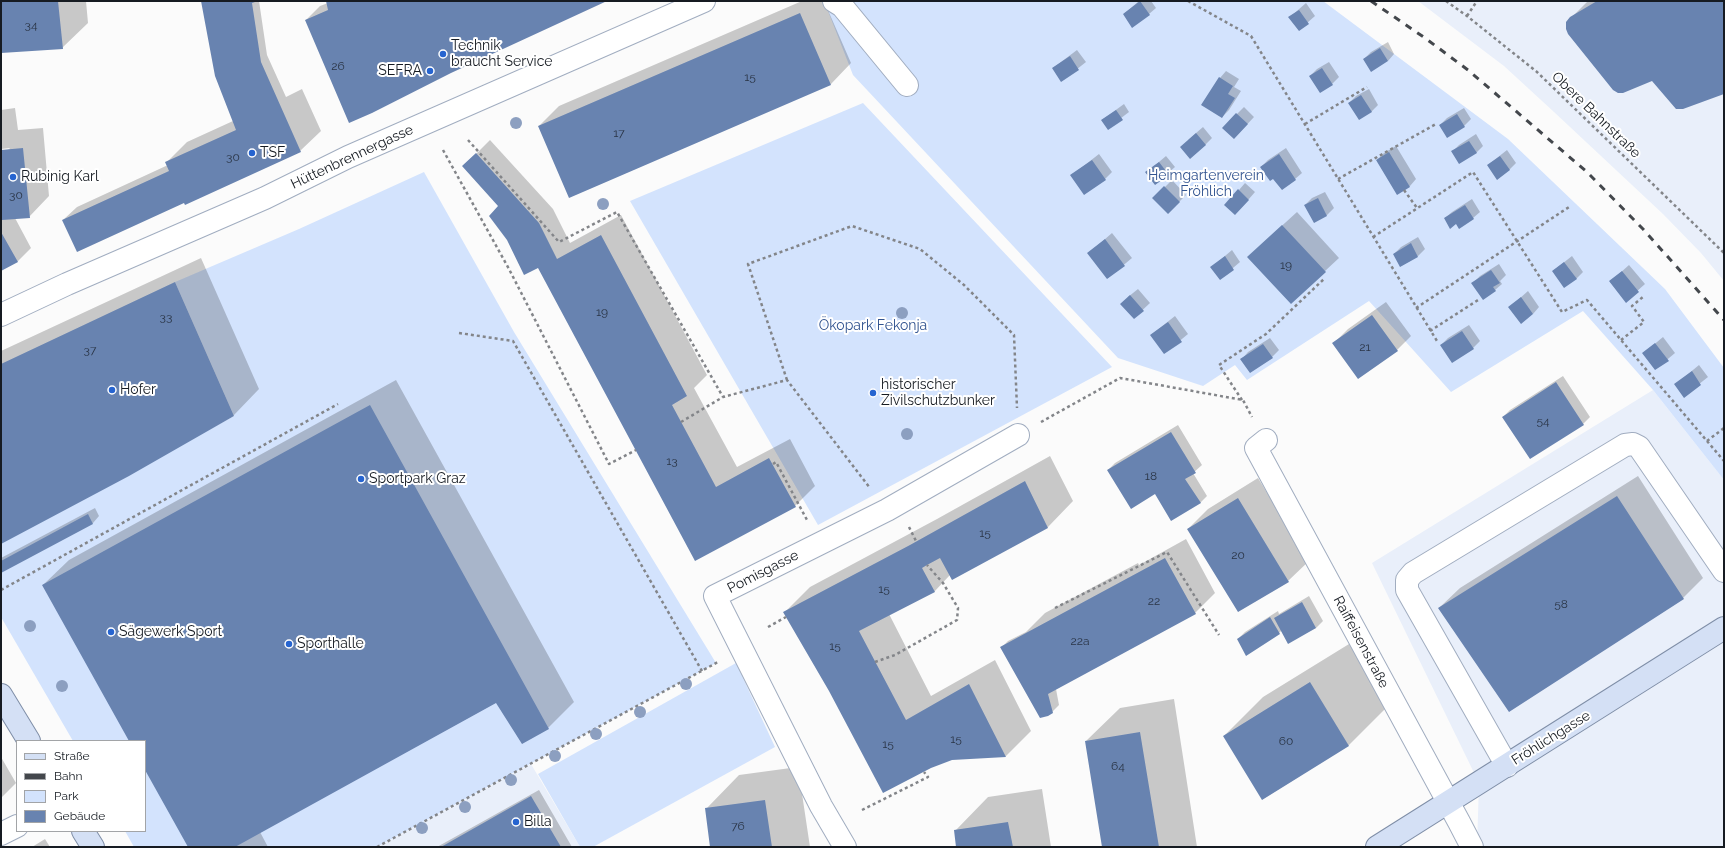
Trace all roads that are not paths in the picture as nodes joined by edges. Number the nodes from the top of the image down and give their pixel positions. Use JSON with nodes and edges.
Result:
{"nodes":[{"id":1,"x":704,"y":1,"type":"edge"},
{"id":2,"x":834,"y":1,"type":"edge"},
{"id":3,"x":907,"y":85,"type":"dead end"},
{"id":4,"x":1,"y":315,"type":"edge"},
{"id":5,"x":1018,"y":435,"type":"road end"},
{"id":6,"x":1266,"y":440,"type":"road end"},
{"id":7,"x":1724,"y":570,"type":"edge"},
{"id":8,"x":1724,"y":628,"type":"edge"},
{"id":9,"x":1,"y":695,"type":"edge"},
{"id":10,"x":28,"y":740,"type":"edge"},
{"id":11,"x":1507,"y":766,"type":"junction"},
{"id":12,"x":1448,"y":802,"type":"junction"},
{"id":13,"x":16,"y":826,"type":"edge"},
{"id":14,"x":84,"y":832,"type":"edge"},
{"id":15,"x":1,"y":834,"type":"edge"},
{"id":16,"x":93,"y":847,"type":"edge"},
{"id":17,"x":845,"y":847,"type":"edge"},
{"id":18,"x":1377,"y":847,"type":"edge"},
{"id":19,"x":1472,"y":847,"type":"edge"}],
"edges":[{"from":1,"to":4,"type":"street","name":"Hüttenbrennergasse"},
{"from":2,"to":3,"type":"street"},
{"from":5,"to":17,"type":"street","name":"Pomisgasse"},
{"from":6,"to":12,"type":"street","name":"Raiffeisenstraße"},
{"from":7,"to":11,"type":"street"},
{"from":8,"to":11,"type":"main road","name":"Fröhlichgasse"},
{"from":9,"to":10,"type":"main road"},
{"from":11,"to":12,"type":"main road","name":"Fröhlichgasse"},
{"from":12,"to":18,"type":"main road","name":"Fröhlichgasse"},
{"from":12,"to":19,"type":"street","name":"Raiffeisenstraße"},
{"from":13,"to":15,"type":"street"},
{"from":14,"to":16,"type":"main road"}]}
